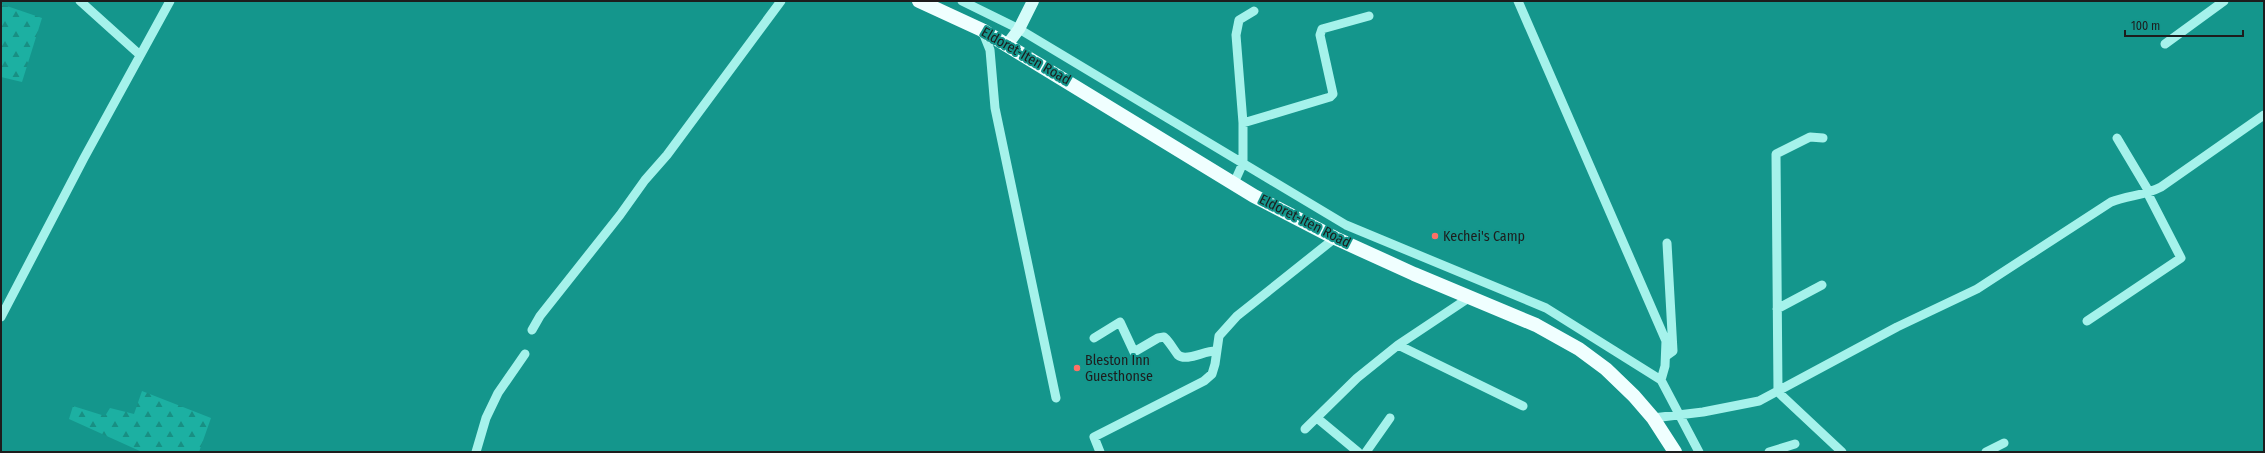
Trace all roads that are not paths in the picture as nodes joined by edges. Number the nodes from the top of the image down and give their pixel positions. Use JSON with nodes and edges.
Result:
{"nodes":[{"id":1,"x":80,"y":1,"type":"edge"},
{"id":2,"x":170,"y":1,"type":"edge"},
{"id":3,"x":781,"y":1,"type":"edge"},
{"id":4,"x":919,"y":1,"type":"edge"},
{"id":5,"x":962,"y":1,"type":"edge"},
{"id":6,"x":1034,"y":1,"type":"edge"},
{"id":7,"x":1518,"y":1,"type":"edge"},
{"id":8,"x":2224,"y":1,"type":"edge"},
{"id":9,"x":1254,"y":11,"type":"dead end"},
{"id":10,"x":1369,"y":16,"type":"dead end"},
{"id":11,"x":1019,"y":29,"type":"junction"},
{"id":12,"x":982,"y":30,"type":"junction"},
{"id":13,"x":2165,"y":44,"type":"dead end"},
{"id":14,"x":1007,"y":45,"type":"junction"},
{"id":15,"x":140,"y":55,"type":"junction"},
{"id":16,"x":2264,"y":114,"type":"edge"},
{"id":17,"x":1243,"y":123,"type":"junction"},
{"id":18,"x":1823,"y":138,"type":"dead end"},
{"id":19,"x":2117,"y":138,"type":"dead end"},
{"id":20,"x":1243,"y":163,"type":"junction"},
{"id":21,"x":1234,"y":183,"type":"junction"},
{"id":22,"x":2148,"y":194,"type":"junction"},
{"id":23,"x":1335,"y":238,"type":"junction"},
{"id":24,"x":1667,"y":243,"type":"dead end"},
{"id":25,"x":1822,"y":285,"type":"dead end"},
{"id":26,"x":1470,"y":297,"type":"junction"},
{"id":27,"x":1777,"y":309,"type":"junction"},
{"id":28,"x":1,"y":317,"type":"edge"},
{"id":29,"x":2087,"y":321,"type":"dead end"},
{"id":30,"x":532,"y":330,"type":"dead end"},
{"id":31,"x":1094,"y":338,"type":"dead end"},
{"id":32,"x":1398,"y":345,"type":"junction"},
{"id":33,"x":1215,"y":351,"type":"junction"},
{"id":34,"x":525,"y":354,"type":"dead end"},
{"id":35,"x":1666,"y":356,"type":"junction"},
{"id":36,"x":1662,"y":380,"type":"junction"},
{"id":37,"x":1778,"y":392,"type":"junction"},
{"id":38,"x":1056,"y":398,"type":"dead end"},
{"id":39,"x":1523,"y":406,"type":"dead end"},
{"id":40,"x":1679,"y":414,"type":"junction"},
{"id":41,"x":1317,"y":418,"type":"junction"},
{"id":42,"x":1390,"y":418,"type":"dead end"},
{"id":43,"x":1653,"y":418,"type":"junction"},
{"id":44,"x":1305,"y":430,"type":"dead end"},
{"id":45,"x":2004,"y":443,"type":"dead end"},
{"id":46,"x":1794,"y":444,"type":"dead end"},
{"id":47,"x":476,"y":452,"type":"edge"},
{"id":48,"x":1100,"y":452,"type":"edge"},
{"id":49,"x":1358,"y":452,"type":"edge"},
{"id":50,"x":1366,"y":452,"type":"edge"},
{"id":51,"x":1675,"y":452,"type":"edge"},
{"id":52,"x":1699,"y":452,"type":"edge"},
{"id":53,"x":1769,"y":452,"type":"edge"},
{"id":54,"x":1842,"y":452,"type":"edge"},
{"id":55,"x":1986,"y":452,"type":"edge"}],
"edges":[{"from":1,"to":15,"type":"street"},
{"from":2,"to":15,"type":"street"},
{"from":3,"to":30,"type":"street"},
{"from":4,"to":12,"type":"main road","name":"Eldoret-Iten Road"},
{"from":5,"to":11,"type":"street"},
{"from":6,"to":11,"type":"street"},
{"from":7,"to":35,"type":"street"},
{"from":8,"to":13,"type":"street"},
{"from":9,"to":17,"type":"street"},
{"from":10,"to":17,"type":"street"},
{"from":11,"to":14,"type":"street"},
{"from":11,"to":20,"type":"street"},
{"from":12,"to":14,"type":"main road","name":"Eldoret-Iten Road"},
{"from":12,"to":38,"type":"street"},
{"from":14,"to":21,"type":"main road","name":"Eldoret-Iten Road"},
{"from":15,"to":28,"type":"street"},
{"from":16,"to":22,"type":"street"},
{"from":17,"to":20,"type":"street"},
{"from":18,"to":27,"type":"street"},
{"from":19,"to":22,"type":"street"},
{"from":20,"to":21,"type":"street"},
{"from":20,"to":36,"type":"street"},
{"from":21,"to":23,"type":"main road","name":"Eldoret-Iten Road"},
{"from":22,"to":29,"type":"street"},
{"from":22,"to":37,"type":"street"},
{"from":23,"to":26,"type":"main road","name":"Eldoret-Iten Road"},
{"from":23,"to":33,"type":"street"},
{"from":24,"to":35,"type":"street"},
{"from":25,"to":27,"type":"street"},
{"from":26,"to":32,"type":"street"},
{"from":26,"to":43,"type":"main road","name":"Eldoret-Iten Road"},
{"from":27,"to":37,"type":"street"},
{"from":31,"to":33,"type":"street"},
{"from":32,"to":39,"type":"street"},
{"from":32,"to":41,"type":"street"},
{"from":33,"to":48,"type":"street"},
{"from":34,"to":47,"type":"street"},
{"from":35,"to":36,"type":"street"},
{"from":36,"to":40,"type":"street"},
{"from":37,"to":40,"type":"street"},
{"from":37,"to":54,"type":"street"},
{"from":40,"to":43,"type":"street"},
{"from":40,"to":52,"type":"street"},
{"from":41,"to":44,"type":"street"},
{"from":41,"to":49,"type":"street"},
{"from":42,"to":50,"type":"street"},
{"from":43,"to":51,"type":"main road","name":"Eldoret-Iten Road"},
{"from":45,"to":55,"type":"street"},
{"from":46,"to":53,"type":"street"}]}
